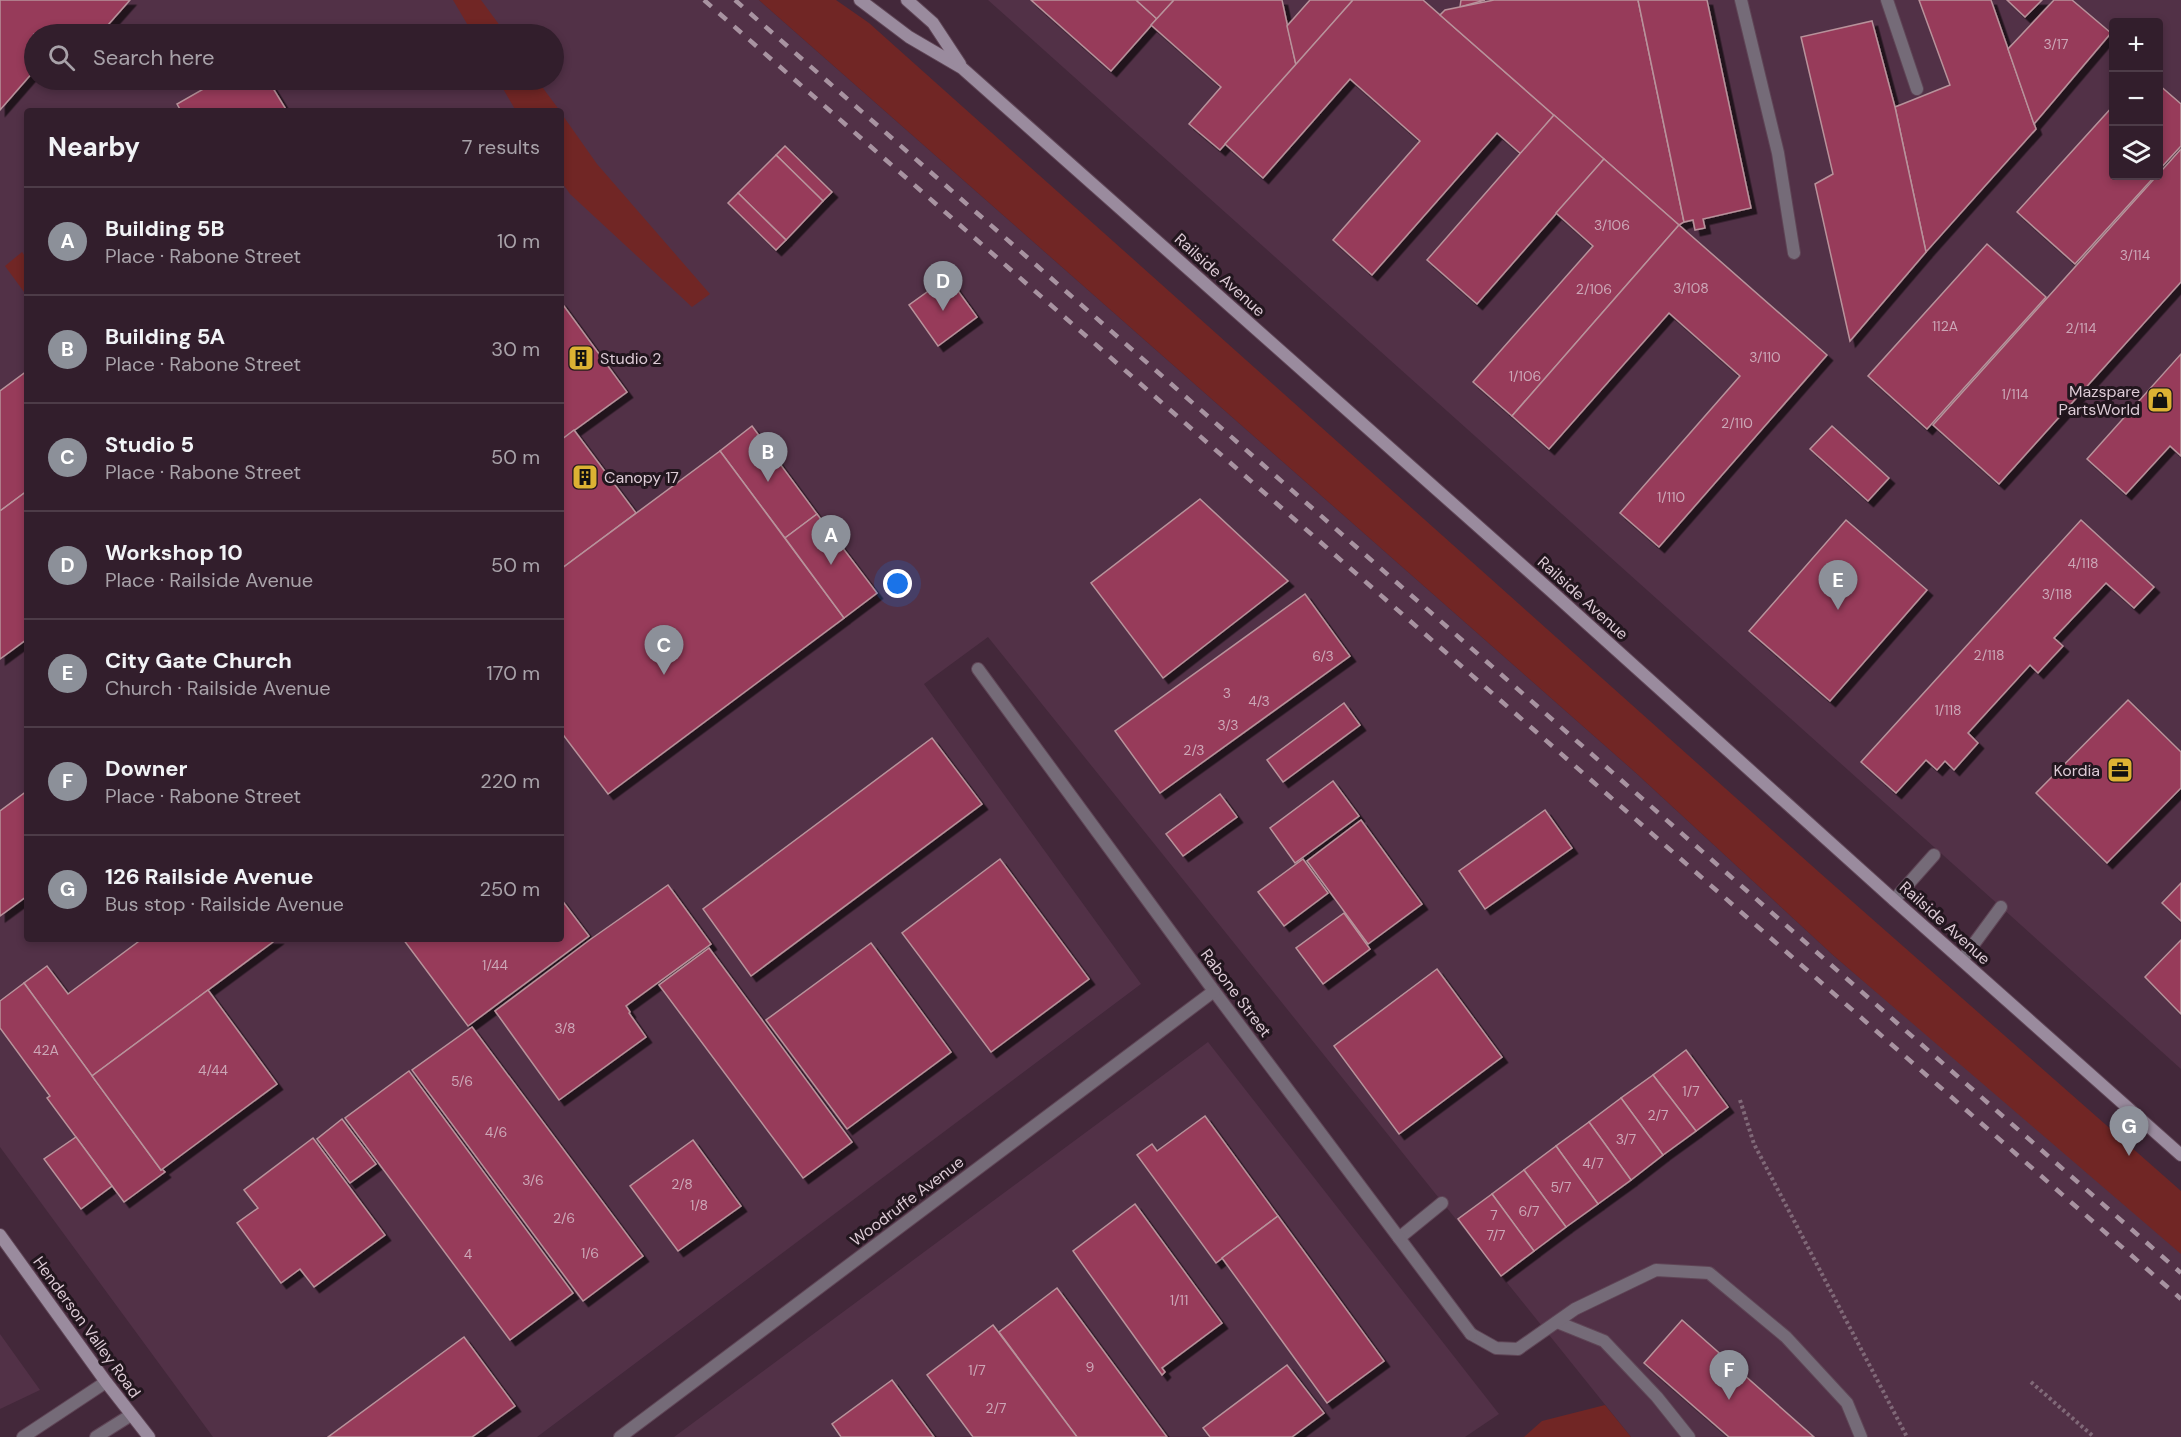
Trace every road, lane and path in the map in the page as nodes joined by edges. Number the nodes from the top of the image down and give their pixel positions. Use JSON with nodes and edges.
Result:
{"nodes":[{"id":1,"x":860,"y":0,"type":"edge"},
{"id":2,"x":907,"y":0,"type":"edge"},
{"id":3,"x":1741,"y":0,"type":"edge"},
{"id":4,"x":1887,"y":0,"type":"edge"},
{"id":5,"x":962,"y":68,"type":"junction"},
{"id":6,"x":1917,"y":89,"type":"dead end"},
{"id":7,"x":1794,"y":253,"type":"dead end"},
{"id":8,"x":978,"y":669,"type":"dead end"},
{"id":9,"x":1934,"y":855,"type":"dead end"},
{"id":10,"x":1894,"y":900,"type":"junction"},
{"id":11,"x":2001,"y":907,"type":"dead end"},
{"id":12,"x":1962,"y":960,"type":"junction"},
{"id":13,"x":1214,"y":991,"type":"junction"},
{"id":14,"x":1740,"y":1100,"type":"dead end"},
{"id":15,"x":2181,"y":1155,"type":"edge"},
{"id":16,"x":1442,"y":1203,"type":"dead end"},
{"id":17,"x":0,"y":1235,"type":"edge"},
{"id":18,"x":1399,"y":1238,"type":"junction"},
{"id":19,"x":1557,"y":1322,"type":"junction"},
{"id":20,"x":106,"y":1382,"type":"junction"},
{"id":21,"x":2031,"y":1382,"type":"dead end"},
{"id":22,"x":131,"y":1415,"type":"junction"},
{"id":23,"x":22,"y":1437,"type":"edge"},
{"id":24,"x":96,"y":1437,"type":"edge"},
{"id":25,"x":149,"y":1437,"type":"edge"},
{"id":26,"x":620,"y":1437,"type":"edge"},
{"id":27,"x":1689,"y":1437,"type":"edge"},
{"id":28,"x":1861,"y":1437,"type":"edge"},
{"id":29,"x":1907,"y":1437,"type":"edge"},
{"id":30,"x":2094,"y":1437,"type":"edge"}],
"edges":[{"from":1,"to":5,"type":"main road","name":"Railside Avenue"},
{"from":2,"to":5,"type":"main road","name":"Railside Avenue"},
{"from":3,"to":7,"type":"street"},
{"from":4,"to":6,"type":"street"},
{"from":5,"to":10,"type":"main road","name":"Railside Avenue"},
{"from":8,"to":13,"type":"street","name":"Rabone Street"},
{"from":9,"to":10,"type":"street"},
{"from":10,"to":12,"type":"main road","name":"Railside Avenue"},
{"from":11,"to":12,"type":"street"},
{"from":12,"to":15,"type":"main road","name":"Railside Avenue"},
{"from":13,"to":18,"type":"street","name":"Rabone Street"},
{"from":13,"to":26,"type":"street","name":"Woodruffe Avenue"},
{"from":14,"to":29,"type":"path"},
{"from":16,"to":18,"type":"street"},
{"from":17,"to":20,"type":"main road","name":"Henderson Valley Road"},
{"from":18,"to":19,"type":"street","name":"Rabone Street"},
{"from":19,"to":27,"type":"street"},
{"from":19,"to":28,"type":"street"},
{"from":20,"to":22,"type":"main road","name":"Henderson Valley Road"},
{"from":20,"to":23,"type":"street"},
{"from":21,"to":30,"type":"path"},
{"from":22,"to":24,"type":"street"},
{"from":22,"to":25,"type":"main road","name":"Henderson Valley Road"}]}
